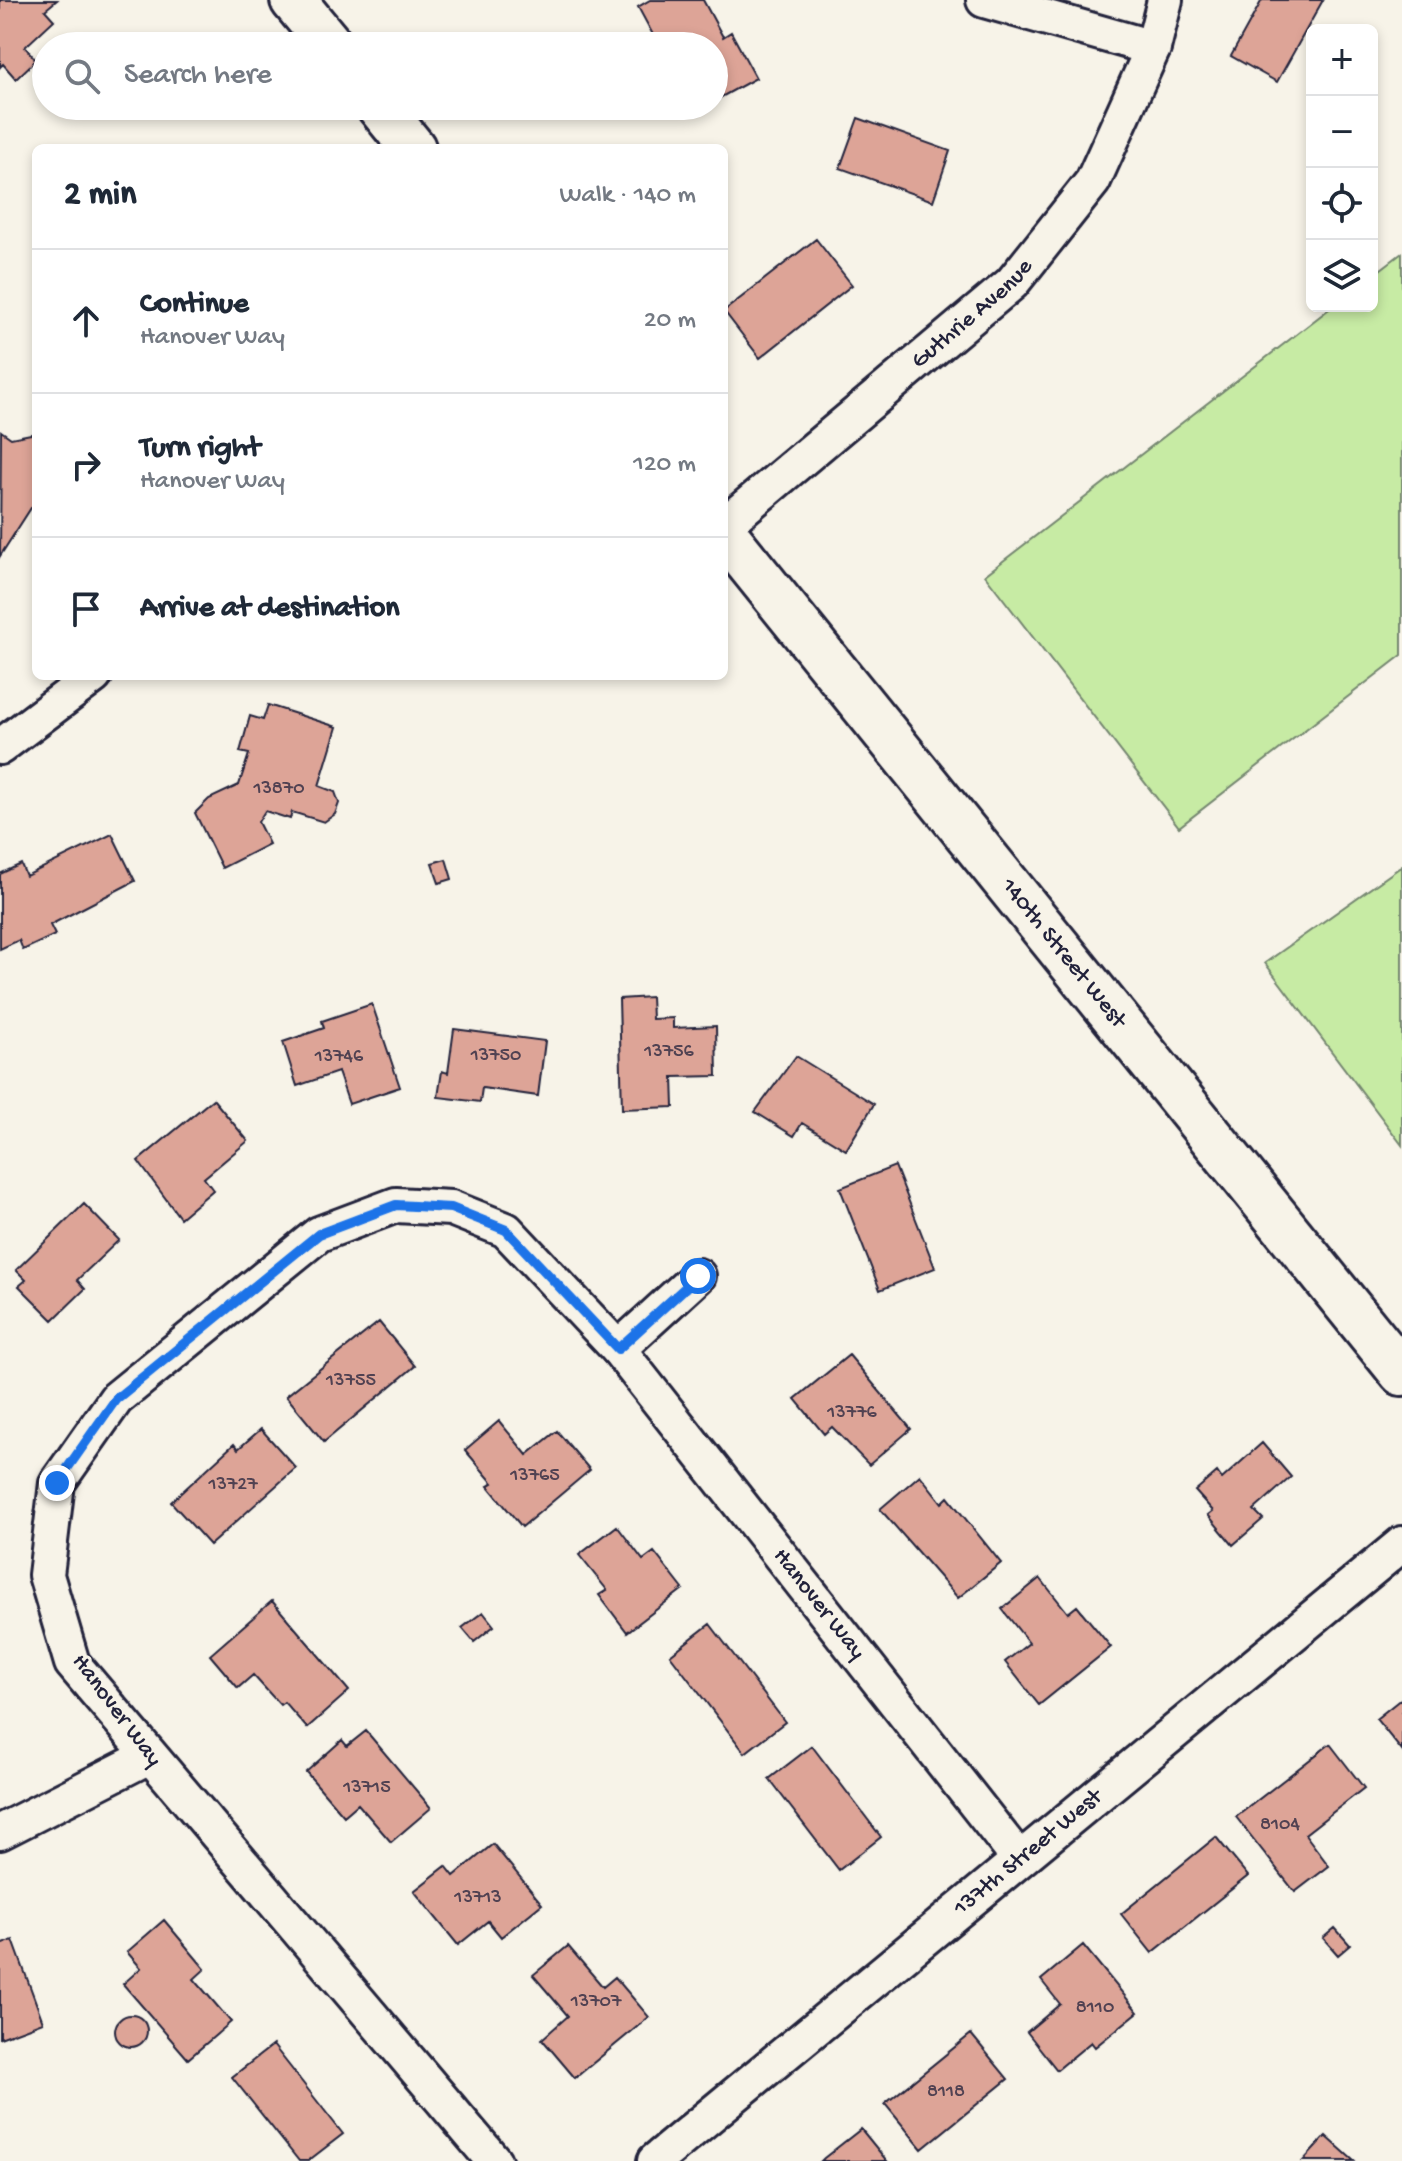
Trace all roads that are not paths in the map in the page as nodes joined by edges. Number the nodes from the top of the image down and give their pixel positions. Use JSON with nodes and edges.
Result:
{"nodes":[{"id":1,"x":293,"y":0,"type":"edge"},
{"id":2,"x":984,"y":0,"type":"edge"},
{"id":3,"x":1165,"y":0,"type":"edge"},
{"id":4,"x":319,"y":32,"type":"edge"},
{"id":5,"x":1153,"y":48,"type":"junction"},
{"id":6,"x":390,"y":120,"type":"edge"},
{"id":7,"x":410,"y":144,"type":"edge"},
{"id":8,"x":728,"y":522,"type":"edge"},
{"id":9,"x":728,"y":538,"type":"edge"},
{"id":10,"x":89,"y":680,"type":"edge"},
{"id":11,"x":0,"y":747,"type":"edge"},
{"id":12,"x":698,"y":1276,"type":"dead end"},
{"id":13,"x":618,"y":1349,"type":"junction"},
{"id":14,"x":1402,"y":1373,"type":"edge"},
{"id":15,"x":1402,"y":1544,"type":"edge"},
{"id":16,"x":149,"y":1756,"type":"junction"},
{"id":17,"x":0,"y":1832,"type":"edge"},
{"id":18,"x":1019,"y":1859,"type":"junction"},
{"id":19,"x":494,"y":2161,"type":"edge"},
{"id":20,"x":655,"y":2161,"type":"edge"}],
"edges":[{"from":1,"to":4,"type":"street"},
{"from":2,"to":5,"type":"street"},
{"from":3,"to":5,"type":"street","name":"Guthrie Avenue"},
{"from":5,"to":8,"type":"street","name":"Guthrie Avenue"},
{"from":6,"to":7,"type":"street"},
{"from":9,"to":14,"type":"street","name":"140th Street West"},
{"from":10,"to":11,"type":"street"},
{"from":12,"to":13,"type":"street"},
{"from":13,"to":16,"type":"street","name":"Hanover Way"},
{"from":13,"to":18,"type":"street","name":"Hanover Way"},
{"from":15,"to":18,"type":"street","name":"137th Street West"},
{"from":16,"to":17,"type":"street"},
{"from":16,"to":19,"type":"street","name":"Hanover Way"},
{"from":18,"to":20,"type":"street","name":"137th Street West"}]}
